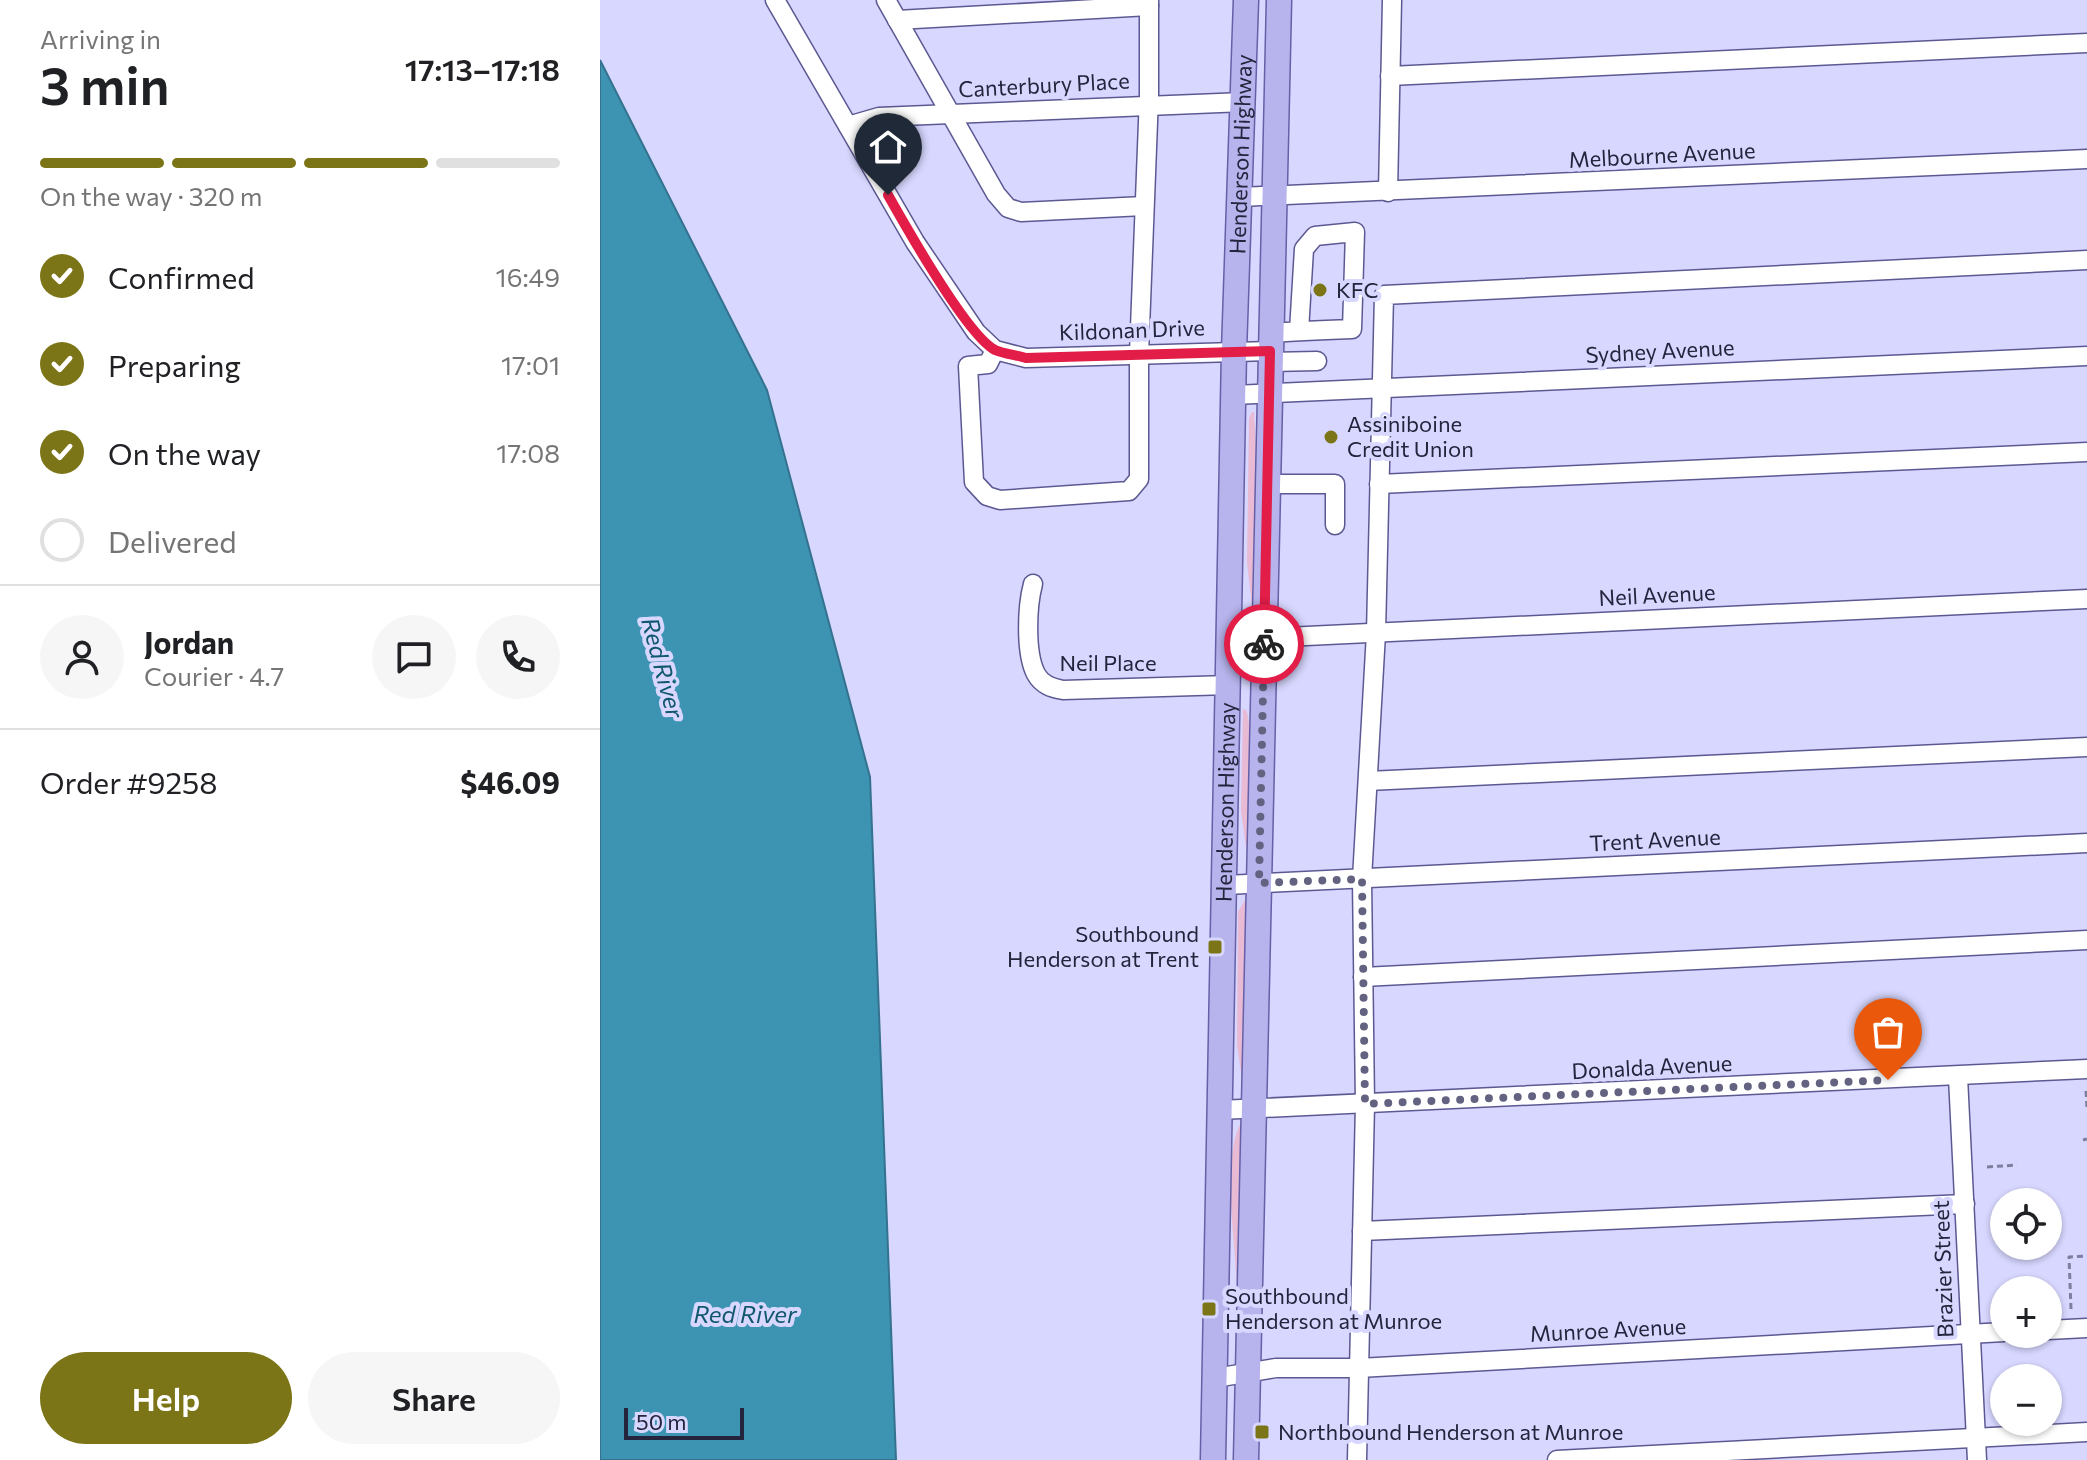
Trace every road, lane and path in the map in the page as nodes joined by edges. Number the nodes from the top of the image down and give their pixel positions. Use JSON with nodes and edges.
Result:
{"nodes":[{"id":1,"x":775,"y":0,"type":"edge"},
{"id":2,"x":886,"y":0,"type":"edge"},
{"id":3,"x":1246,"y":0,"type":"edge"},
{"id":4,"x":1279,"y":0,"type":"edge"},
{"id":5,"x":1392,"y":0,"type":"edge"},
{"id":6,"x":1149,"y":3,"type":"edge"},
{"id":7,"x":897,"y":20,"type":"junction"},
{"id":8,"x":2087,"y":43,"type":"edge"},
{"id":9,"x":1390,"y":76,"type":"junction"},
{"id":10,"x":1244,"y":102,"type":"junction"},
{"id":11,"x":1148,"y":104,"type":"junction"},
{"id":12,"x":950,"y":114,"type":"junction"},
{"id":13,"x":848,"y":126,"type":"junction"},
{"id":14,"x":2087,"y":159,"type":"edge"},
{"id":15,"x":1388,"y":192,"type":"junction"},
{"id":16,"x":1240,"y":197,"type":"junction"},
{"id":17,"x":1274,"y":198,"type":"junction"},
{"id":18,"x":1144,"y":206,"type":"junction"},
{"id":19,"x":2087,"y":260,"type":"edge"},
{"id":20,"x":1299,"y":331,"type":"junction"},
{"id":21,"x":1270,"y":349,"type":"junction"},
{"id":22,"x":995,"y":350,"type":"junction"},
{"id":23,"x":1234,"y":351,"type":"junction"},
{"id":24,"x":1139,"y":354,"type":"junction"},
{"id":25,"x":2087,"y":356,"type":"edge"},
{"id":26,"x":1317,"y":361,"type":"dead end"},
{"id":27,"x":1381,"y":388,"type":"junction"},
{"id":28,"x":1270,"y":394,"type":"junction"},
{"id":29,"x":1234,"y":395,"type":"junction"},
{"id":30,"x":2087,"y":452,"type":"edge"},
{"id":31,"x":1268,"y":484,"type":"junction"},
{"id":32,"x":1379,"y":484,"type":"junction"},
{"id":33,"x":1335,"y":525,"type":"dead end"},
{"id":34,"x":1033,"y":584,"type":"dead end"},
{"id":35,"x":2087,"y":599,"type":"edge"},
{"id":36,"x":1376,"y":633,"type":"junction"},
{"id":37,"x":1229,"y":638,"type":"junction"},
{"id":38,"x":1264,"y":638,"type":"junction"},
{"id":39,"x":1229,"y":685,"type":"junction"},
{"id":40,"x":1263,"y":686,"type":"junction"},
{"id":41,"x":2087,"y":747,"type":"edge"},
{"id":42,"x":1368,"y":781,"type":"junction"},
{"id":43,"x":2087,"y":843,"type":"edge"},
{"id":44,"x":1362,"y":879,"type":"junction"},
{"id":45,"x":1259,"y":883,"type":"junction"},
{"id":46,"x":1226,"y":885,"type":"junction"},
{"id":47,"x":2087,"y":940,"type":"edge"},
{"id":48,"x":1363,"y":977,"type":"junction"},
{"id":49,"x":2087,"y":1069,"type":"edge"},
{"id":50,"x":1958,"y":1077,"type":"junction"},
{"id":51,"x":2086,"y":1091,"type":"edge"},
{"id":52,"x":1365,"y":1104,"type":"junction"},
{"id":53,"x":2087,"y":1108,"type":"edge"},
{"id":54,"x":1254,"y":1109,"type":"junction"},
{"id":55,"x":1220,"y":1110,"type":"junction"},
{"id":56,"x":2017,"y":1165,"type":"dead end"},
{"id":57,"x":1987,"y":1167,"type":"dead end"},
{"id":58,"x":1965,"y":1204,"type":"junction"},
{"id":59,"x":1362,"y":1231,"type":"junction"},
{"id":60,"x":2068,"y":1247,"type":"dead end"},
{"id":61,"x":2087,"y":1256,"type":"edge"},
{"id":62,"x":2069,"y":1257,"type":"junction"},
{"id":63,"x":2071,"y":1309,"type":"dead end"},
{"id":64,"x":2087,"y":1328,"type":"edge"},
{"id":65,"x":2062,"y":1329,"type":"edge"},
{"id":66,"x":1990,"y":1333,"type":"edge"},
{"id":67,"x":1969,"y":1334,"type":"junction"},
{"id":68,"x":1359,"y":1368,"type":"junction"},
{"id":69,"x":1248,"y":1372,"type":"junction"},
{"id":70,"x":1215,"y":1378,"type":"junction"},
{"id":71,"x":2087,"y":1432,"type":"edge"},
{"id":72,"x":1975,"y":1437,"type":"junction"},
{"id":73,"x":1213,"y":1460,"type":"edge"},
{"id":74,"x":1246,"y":1460,"type":"edge"},
{"id":75,"x":1357,"y":1460,"type":"edge"},
{"id":76,"x":1557,"y":1460,"type":"edge"},
{"id":77,"x":1977,"y":1460,"type":"edge"}],
"edges":[{"from":1,"to":13,"type":"street"},
{"from":2,"to":7,"type":"street"},
{"from":3,"to":10,"type":"main road","name":"Henderson Highway"},
{"from":4,"to":17,"type":"main road","name":"Henderson Highway"},
{"from":5,"to":9,"type":"street"},
{"from":6,"to":7,"type":"street"},
{"from":6,"to":11,"type":"street"},
{"from":7,"to":12,"type":"street"},
{"from":8,"to":9,"type":"street"},
{"from":9,"to":15,"type":"street"},
{"from":10,"to":11,"type":"street","name":"Canterbury Place"},
{"from":10,"to":16,"type":"main road","name":"Henderson Highway"},
{"from":11,"to":12,"type":"street","name":"Canterbury Place"},
{"from":11,"to":18,"type":"street"},
{"from":12,"to":13,"type":"street","name":"Canterbury Place"},
{"from":12,"to":18,"type":"street"},
{"from":13,"to":22,"type":"street"},
{"from":14,"to":15,"type":"street","name":"Melbourne Avenue"},
{"from":15,"to":17,"type":"street","name":"Melbourne Avenue"},
{"from":16,"to":17,"type":"street","name":"Melbourne Avenue"},
{"from":16,"to":23,"type":"main road","name":"Henderson Highway"},
{"from":17,"to":21,"type":"main road","name":"Henderson Highway"},
{"from":18,"to":24,"type":"street"},
{"from":19,"to":27,"type":"street"},
{"from":20,"to":20,"type":"street"},
{"from":20,"to":21,"type":"street"},
{"from":21,"to":23,"type":"street","name":"Kildonan Drive"},
{"from":21,"to":26,"type":"street"},
{"from":21,"to":28,"type":"main road","name":"Henderson Highway"},
{"from":22,"to":24,"type":"street","name":"Kildonan Drive"},
{"from":22,"to":24,"type":"street"},
{"from":23,"to":24,"type":"street","name":"Kildonan Drive"},
{"from":23,"to":29,"type":"main road","name":"Henderson Highway"},
{"from":25,"to":27,"type":"street","name":"Sydney Avenue"},
{"from":27,"to":28,"type":"street","name":"Sydney Avenue"},
{"from":27,"to":32,"type":"street"},
{"from":28,"to":29,"type":"street","name":"Sydney Avenue"},
{"from":28,"to":31,"type":"main road","name":"Henderson Highway"},
{"from":29,"to":37,"type":"main road","name":"Henderson Highway"},
{"from":30,"to":32,"type":"street"},
{"from":31,"to":33,"type":"street"},
{"from":31,"to":38,"type":"main road","name":"Henderson Highway"},
{"from":32,"to":36,"type":"street"},
{"from":34,"to":39,"type":"street","name":"Neil Place"},
{"from":35,"to":36,"type":"street","name":"Neil Avenue"},
{"from":36,"to":38,"type":"street","name":"Neil Avenue"},
{"from":36,"to":42,"type":"street"},
{"from":37,"to":38,"type":"street","name":"Neil Avenue"},
{"from":37,"to":39,"type":"main road","name":"Henderson Highway"},
{"from":38,"to":40,"type":"main road","name":"Henderson Highway"},
{"from":39,"to":40,"type":"main road"},
{"from":39,"to":46,"type":"main road","name":"Henderson Highway"},
{"from":40,"to":45,"type":"main road","name":"Henderson Highway"},
{"from":41,"to":42,"type":"street"},
{"from":42,"to":44,"type":"street"},
{"from":43,"to":44,"type":"street","name":"Trent Avenue"},
{"from":44,"to":45,"type":"street","name":"Trent Avenue"},
{"from":44,"to":48,"type":"street"},
{"from":45,"to":46,"type":"street","name":"Trent Avenue"},
{"from":45,"to":54,"type":"main road","name":"Henderson Highway"},
{"from":46,"to":55,"type":"main road","name":"Henderson Highway"},
{"from":47,"to":48,"type":"street"},
{"from":48,"to":52,"type":"street"},
{"from":49,"to":50,"type":"street","name":"Donalda Avenue"},
{"from":50,"to":52,"type":"street","name":"Donalda Avenue"},
{"from":50,"to":58,"type":"street","name":"Brazier Street"},
{"from":51,"to":53,"type":"path"},
{"from":52,"to":54,"type":"street","name":"Donalda Avenue"},
{"from":52,"to":59,"type":"street"},
{"from":54,"to":55,"type":"street","name":"Donalda Avenue"},
{"from":54,"to":69,"type":"main road","name":"Henderson Highway"},
{"from":55,"to":70,"type":"main road","name":"Henderson Highway"},
{"from":56,"to":57,"type":"path"},
{"from":58,"to":59,"type":"street"},
{"from":58,"to":67,"type":"street","name":"Brazier Street"},
{"from":59,"to":68,"type":"street"},
{"from":60,"to":62,"type":"path"},
{"from":61,"to":62,"type":"path"},
{"from":62,"to":63,"type":"path"},
{"from":64,"to":65,"type":"street"},
{"from":66,"to":67,"type":"street","name":"Munroe Avenue"},
{"from":67,"to":68,"type":"street","name":"Munroe Avenue"},
{"from":67,"to":72,"type":"street","name":"Brazier Street"},
{"from":68,"to":69,"type":"street","name":"Munroe Avenue"},
{"from":68,"to":75,"type":"street"},
{"from":69,"to":70,"type":"street","name":"Munroe Avenue"},
{"from":69,"to":74,"type":"main road","name":"Henderson Highway"},
{"from":70,"to":73,"type":"main road","name":"Henderson Highway"},
{"from":71,"to":72,"type":"street"},
{"from":72,"to":76,"type":"street"},
{"from":72,"to":77,"type":"street","name":"Brazier Street"}]}
